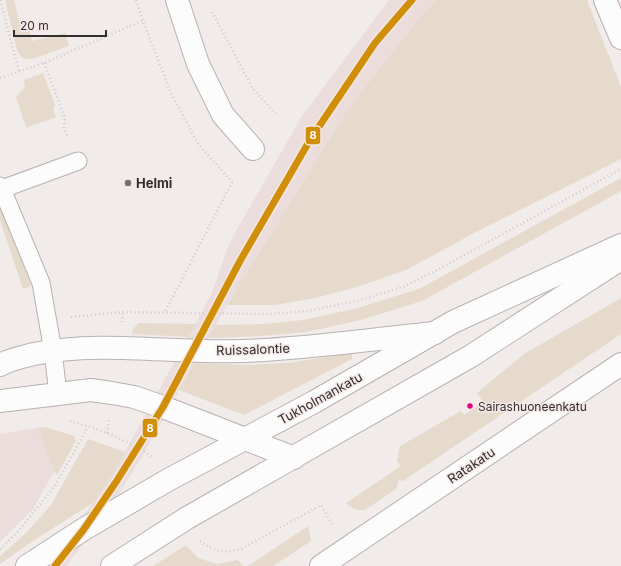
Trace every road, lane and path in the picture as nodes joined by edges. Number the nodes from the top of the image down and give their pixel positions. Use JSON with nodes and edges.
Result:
{"nodes":[{"id":1,"x":0,"y":0,"type":"edge"},
{"id":2,"x":136,"y":0,"type":"edge"},
{"id":3,"x":177,"y":0,"type":"edge"},
{"id":4,"x":605,"y":0,"type":"edge"},
{"id":5,"x":210,"y":7,"type":"dead end"},
{"id":6,"x":142,"y":20,"type":"junction"},
{"id":7,"x":621,"y":38,"type":"edge"},
{"id":8,"x":44,"y":63,"type":"junction"},
{"id":9,"x":19,"y":71,"type":"junction"},
{"id":10,"x":0,"y":78,"type":"edge"},
{"id":11,"x":276,"y":114,"type":"dead end"},
{"id":12,"x":253,"y":149,"type":"dead end"},
{"id":13,"x":78,"y":161,"type":"joint"},
{"id":14,"x":621,"y":169,"type":"edge"},
{"id":15,"x":1,"y":188,"type":"edge"},
{"id":16,"x":621,"y":245,"type":"edge"},
{"id":17,"x":621,"y":259,"type":"edge"},
{"id":18,"x":123,"y":312,"type":"dead end"},
{"id":19,"x":165,"y":312,"type":"junction"},
{"id":20,"x":435,"y":333,"type":"junction"},
{"id":21,"x":53,"y":351,"type":"junction"},
{"id":22,"x":621,"y":364,"type":"edge"},
{"id":23,"x":0,"y":365,"type":"edge"},
{"id":24,"x":58,"y":394,"type":"junction"},
{"id":25,"x":0,"y":401,"type":"edge"},
{"id":26,"x":245,"y":439,"type":"junction"},
{"id":27,"x":153,"y":458,"type":"dead end"},
{"id":28,"x":294,"y":458,"type":"junction"},
{"id":29,"x":334,"y":529,"type":"dead end"},
{"id":30,"x":199,"y":540,"type":"dead end"},
{"id":31,"x":0,"y":549,"type":"edge"},
{"id":32,"x":27,"y":566,"type":"edge"},
{"id":33,"x":112,"y":566,"type":"edge"},
{"id":34,"x":322,"y":566,"type":"edge"}],
"edges":[{"from":1,"to":9,"type":"path"},
{"from":2,"to":6,"type":"path"},
{"from":3,"to":12,"type":"street"},
{"from":4,"to":7,"type":"street"},
{"from":5,"to":11,"type":"path"},
{"from":6,"to":8,"type":"path"},
{"from":6,"to":19,"type":"path"},
{"from":8,"to":9,"type":"path"},
{"from":8,"to":13,"type":"path"},
{"from":9,"to":10,"type":"path"},
{"from":13,"to":15,"type":"lane"},
{"from":14,"to":19,"type":"path"},
{"from":15,"to":21,"type":"lane"},
{"from":16,"to":20,"type":"street","name":"Tukholmankatu"},
{"from":17,"to":28,"type":"street"},
{"from":18,"to":19,"type":"path"},
{"from":20,"to":21,"type":"street","name":"Ruissalontie"},
{"from":20,"to":26,"type":"street","name":"Tukholmankatu"},
{"from":21,"to":23,"type":"street","name":"Ruissalontie"},
{"from":21,"to":24,"type":"lane"},
{"from":22,"to":34,"type":"street","name":"Ratakatu"},
{"from":24,"to":25,"type":"street"},
{"from":24,"to":26,"type":"street"},
{"from":26,"to":28,"type":"street"},
{"from":26,"to":32,"type":"street","name":"Tukholmankatu"},
{"from":27,"to":31,"type":"path"},
{"from":28,"to":33,"type":"street"},
{"from":29,"to":30,"type":"path"}]}
